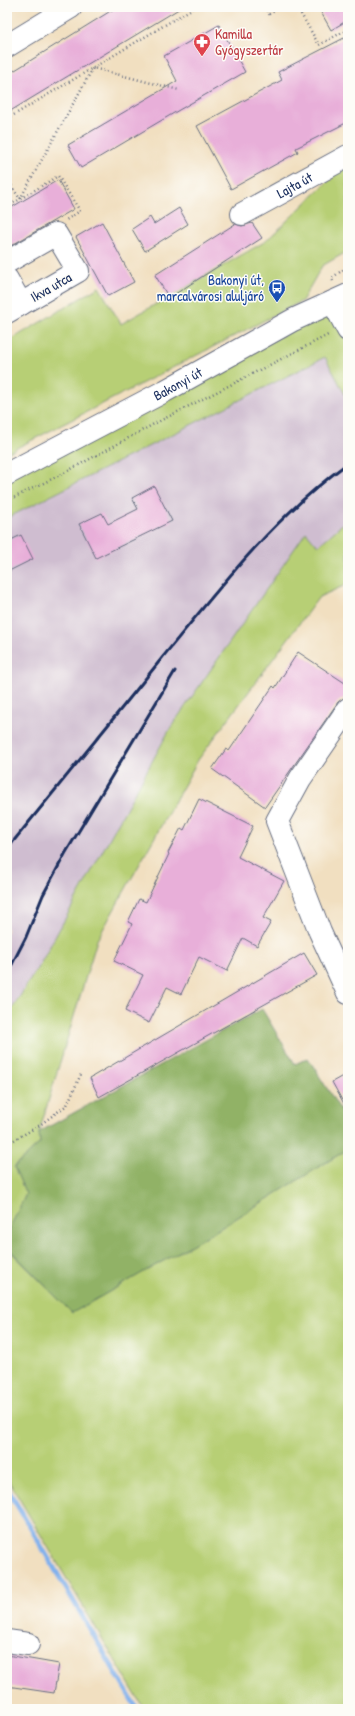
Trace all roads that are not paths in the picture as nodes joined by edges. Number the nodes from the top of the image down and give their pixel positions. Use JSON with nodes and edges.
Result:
{"nodes":[{"id":1,"x":71,"y":7,"type":"edge"},
{"id":2,"x":7,"y":46,"type":"edge"},
{"id":3,"x":348,"y":156,"type":"edge"},
{"id":4,"x":242,"y":214,"type":"dead end"},
{"id":5,"x":7,"y":262,"type":"edge"},
{"id":6,"x":7,"y":279,"type":"edge"},
{"id":7,"x":340,"y":299,"type":"edge"},
{"id":8,"x":14,"y":308,"type":"edge"},
{"id":9,"x":347,"y":328,"type":"edge"},
{"id":10,"x":7,"y":474,"type":"edge"},
{"id":11,"x":348,"y":709,"type":"edge"},
{"id":12,"x":348,"y":994,"type":"edge"},
{"id":13,"x":7,"y":1640,"type":"edge"},
{"id":14,"x":28,"y":1644,"type":"dead end"}],
"edges":[{"from":1,"to":2,"type":"main road"},
{"from":3,"to":4,"type":"main road","name":"Lajta út"},
{"from":5,"to":8,"type":"main road","name":"Ikva utca"},
{"from":6,"to":8,"type":"main road","name":"Ikva utca"},
{"from":7,"to":9,"type":"main road"},
{"from":7,"to":10,"type":"main road","name":"Bakonyi út"},
{"from":11,"to":12,"type":"main road"},
{"from":13,"to":14,"type":"main road"}]}
